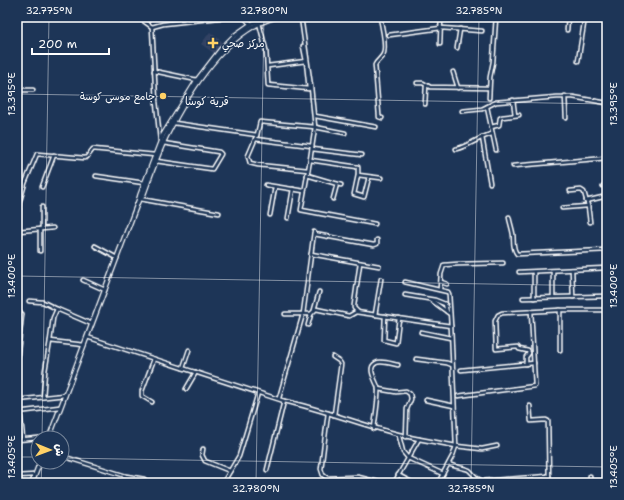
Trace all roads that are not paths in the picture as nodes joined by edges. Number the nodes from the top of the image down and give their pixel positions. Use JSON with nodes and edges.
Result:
{"nodes":[{"id":1,"x":138,"y":17,"type":"edge"},
{"id":2,"x":185,"y":17,"type":"edge"},
{"id":3,"x":227,"y":17,"type":"edge"},
{"id":4,"x":244,"y":17,"type":"edge"},
{"id":5,"x":266,"y":17,"type":"edge"},
{"id":6,"x":276,"y":17,"type":"edge"},
{"id":7,"x":301,"y":17,"type":"edge"},
{"id":8,"x":380,"y":17,"type":"edge"},
{"id":9,"x":441,"y":17,"type":"edge"},
{"id":10,"x":496,"y":17,"type":"edge"},
{"id":11,"x":568,"y":17,"type":"edge"},
{"id":12,"x":585,"y":17,"type":"edge"},
{"id":13,"x":601,"y":17,"type":"edge"},
{"id":14,"x":606,"y":19,"type":"edge"},
{"id":15,"x":186,"y":21,"type":"junction"},
{"id":16,"x":259,"y":22,"type":"junction"},
{"id":17,"x":251,"y":24,"type":"junction"},
{"id":18,"x":152,"y":27,"type":"junction"},
{"id":19,"x":440,"y":28,"type":"junction"},
{"id":20,"x":460,"y":29,"type":"junction"},
{"id":21,"x":567,"y":30,"type":"dead end"},
{"id":22,"x":482,"y":31,"type":"dead end"},
{"id":23,"x":389,"y":35,"type":"dead end"},
{"id":24,"x":230,"y":42,"type":"junction"},
{"id":25,"x":440,"y":44,"type":"dead end"},
{"id":26,"x":303,"y":46,"type":"dead end"},
{"id":27,"x":457,"y":48,"type":"dead end"},
{"id":28,"x":306,"y":61,"type":"junction"},
{"id":29,"x":578,"y":61,"type":"dead end"},
{"id":30,"x":268,"y":66,"type":"junction"},
{"id":31,"x":154,"y":71,"type":"junction"},
{"id":32,"x":453,"y":72,"type":"dead end"},
{"id":33,"x":203,"y":74,"type":"junction"},
{"id":34,"x":197,"y":80,"type":"junction"},
{"id":35,"x":417,"y":83,"type":"dead end"},
{"id":36,"x":426,"y":85,"type":"junction"},
{"id":37,"x":458,"y":88,"type":"junction"},
{"id":38,"x":489,"y":88,"type":"junction"},
{"id":39,"x":17,"y":90,"type":"edge"},
{"id":40,"x":33,"y":90,"type":"dead end"},
{"id":41,"x":565,"y":96,"type":"junction"},
{"id":42,"x":489,"y":98,"type":"dead end"},
{"id":43,"x":513,"y":100,"type":"junction"},
{"id":44,"x":607,"y":103,"type":"edge"},
{"id":45,"x":425,"y":104,"type":"dead end"},
{"id":46,"x":487,"y":107,"type":"junction"},
{"id":47,"x":462,"y":111,"type":"dead end"},
{"id":48,"x":515,"y":115,"type":"junction"},
{"id":49,"x":519,"y":115,"type":"dead end"},
{"id":50,"x":314,"y":116,"type":"junction"},
{"id":51,"x":382,"y":118,"type":"dead end"},
{"id":52,"x":566,"y":118,"type":"dead end"},
{"id":53,"x":174,"y":123,"type":"junction"},
{"id":54,"x":315,"y":127,"type":"junction"},
{"id":55,"x":376,"y":127,"type":"dead end"},
{"id":56,"x":491,"y":127,"type":"junction"},
{"id":57,"x":345,"y":133,"type":"dead end"},
{"id":58,"x":492,"y":134,"type":"junction"},
{"id":59,"x":257,"y":135,"type":"junction"},
{"id":60,"x":165,"y":136,"type":"junction"},
{"id":61,"x":482,"y":137,"type":"junction"},
{"id":62,"x":255,"y":140,"type":"junction"},
{"id":63,"x":162,"y":142,"type":"junction"},
{"id":64,"x":312,"y":147,"type":"junction"},
{"id":65,"x":456,"y":149,"type":"dead end"},
{"id":66,"x":496,"y":150,"type":"dead end"},
{"id":67,"x":54,"y":155,"type":"junction"},
{"id":68,"x":155,"y":155,"type":"junction"},
{"id":69,"x":362,"y":155,"type":"dead end"},
{"id":70,"x":607,"y":158,"type":"edge"},
{"id":71,"x":310,"y":160,"type":"junction"},
{"id":72,"x":156,"y":161,"type":"junction"},
{"id":73,"x":513,"y":166,"type":"dead end"},
{"id":74,"x":308,"y":170,"type":"junction"},
{"id":75,"x":307,"y":175,"type":"junction"},
{"id":76,"x":358,"y":175,"type":"junction"},
{"id":77,"x":96,"y":176,"type":"dead end"},
{"id":78,"x":369,"y":177,"type":"junction"},
{"id":79,"x":381,"y":178,"type":"dead end"},
{"id":80,"x":144,"y":183,"type":"junction"},
{"id":81,"x":490,"y":183,"type":"dead end"},
{"id":82,"x":266,"y":186,"type":"dead end"},
{"id":83,"x":603,"y":186,"type":"dead end"},
{"id":84,"x":42,"y":187,"type":"dead end"},
{"id":85,"x":275,"y":187,"type":"junction"},
{"id":86,"x":607,"y":189,"type":"edge"},
{"id":87,"x":294,"y":190,"type":"junction"},
{"id":88,"x":304,"y":191,"type":"junction"},
{"id":89,"x":570,"y":191,"type":"dead end"},
{"id":90,"x":607,"y":196,"type":"edge"},
{"id":91,"x":139,"y":199,"type":"junction"},
{"id":92,"x":333,"y":200,"type":"dead end"},
{"id":93,"x":586,"y":201,"type":"junction"},
{"id":94,"x":588,"y":206,"type":"junction"},
{"id":95,"x":42,"y":207,"type":"dead end"},
{"id":96,"x":562,"y":208,"type":"dead end"},
{"id":97,"x":219,"y":213,"type":"dead end"},
{"id":98,"x":270,"y":215,"type":"dead end"},
{"id":99,"x":509,"y":217,"type":"dead end"},
{"id":100,"x":288,"y":218,"type":"dead end"},
{"id":101,"x":590,"y":222,"type":"dead end"},
{"id":102,"x":375,"y":224,"type":"dead end"},
{"id":103,"x":53,"y":228,"type":"dead end"},
{"id":104,"x":41,"y":229,"type":"junction"},
{"id":105,"x":18,"y":231,"type":"edge"},
{"id":106,"x":377,"y":240,"type":"dead end"},
{"id":107,"x":95,"y":246,"type":"dead end"},
{"id":108,"x":607,"y":250,"type":"edge"},
{"id":109,"x":40,"y":251,"type":"dead end"},
{"id":110,"x":311,"y":254,"type":"junction"},
{"id":111,"x":116,"y":258,"type":"junction"},
{"id":112,"x":360,"y":263,"type":"junction"},
{"id":113,"x":503,"y":263,"type":"dead end"},
{"id":114,"x":379,"y":266,"type":"dead end"},
{"id":115,"x":607,"y":268,"type":"edge"},
{"id":116,"x":572,"y":270,"type":"junction"},
{"id":117,"x":553,"y":271,"type":"junction"},
{"id":118,"x":519,"y":272,"type":"dead end"},
{"id":119,"x":534,"y":272,"type":"junction"},
{"id":120,"x":381,"y":279,"type":"dead end"},
{"id":121,"x":83,"y":280,"type":"dead end"},
{"id":122,"x":405,"y":282,"type":"dead end"},
{"id":123,"x":441,"y":282,"type":"junction"},
{"id":124,"x":447,"y":284,"type":"dead end"},
{"id":125,"x":440,"y":289,"type":"junction"},
{"id":126,"x":105,"y":290,"type":"junction"},
{"id":127,"x":319,"y":292,"type":"dead end"},
{"id":128,"x":405,"y":296,"type":"dead end"},
{"id":129,"x":607,"y":296,"type":"edge"},
{"id":130,"x":553,"y":297,"type":"junction"},
{"id":131,"x":573,"y":297,"type":"junction"},
{"id":132,"x":523,"y":298,"type":"dead end"},
{"id":133,"x":534,"y":298,"type":"junction"},
{"id":134,"x":431,"y":300,"type":"junction"},
{"id":135,"x":29,"y":301,"type":"dead end"},
{"id":136,"x":57,"y":308,"type":"junction"},
{"id":137,"x":314,"y":310,"type":"junction"},
{"id":138,"x":560,"y":310,"type":"junction"},
{"id":139,"x":607,"y":310,"type":"edge"},
{"id":140,"x":531,"y":311,"type":"junction"},
{"id":141,"x":358,"y":312,"type":"junction"},
{"id":142,"x":447,"y":312,"type":"junction"},
{"id":143,"x":22,"y":314,"type":"dead end"},
{"id":144,"x":285,"y":314,"type":"dead end"},
{"id":145,"x":303,"y":314,"type":"junction"},
{"id":146,"x":311,"y":314,"type":"junction"},
{"id":147,"x":450,"y":314,"type":"junction"},
{"id":148,"x":375,"y":315,"type":"junction"},
{"id":149,"x":385,"y":316,"type":"junction"},
{"id":150,"x":399,"y":318,"type":"junction"},
{"id":151,"x":92,"y":324,"type":"junction"},
{"id":152,"x":308,"y":325,"type":"dead end"},
{"id":153,"x":451,"y":326,"type":"junction"},
{"id":154,"x":420,"y":332,"type":"dead end"},
{"id":155,"x":87,"y":337,"type":"junction"},
{"id":156,"x":451,"y":338,"type":"junction"},
{"id":157,"x":50,"y":341,"type":"junction"},
{"id":158,"x":84,"y":345,"type":"junction"},
{"id":159,"x":189,"y":350,"type":"dead end"},
{"id":160,"x":560,"y":350,"type":"dead end"},
{"id":161,"x":334,"y":357,"type":"dead end"},
{"id":162,"x":154,"y":359,"type":"junction"},
{"id":163,"x":416,"y":359,"type":"dead end"},
{"id":164,"x":17,"y":360,"type":"edge"},
{"id":165,"x":534,"y":363,"type":"junction"},
{"id":166,"x":526,"y":364,"type":"junction"},
{"id":167,"x":398,"y":365,"type":"dead end"},
{"id":168,"x":453,"y":365,"type":"junction"},
{"id":169,"x":183,"y":368,"type":"junction"},
{"id":170,"x":461,"y":370,"type":"dead end"},
{"id":171,"x":196,"y":372,"type":"junction"},
{"id":172,"x":186,"y":389,"type":"dead end"},
{"id":173,"x":378,"y":389,"type":"junction"},
{"id":174,"x":258,"y":393,"type":"junction"},
{"id":175,"x":65,"y":395,"type":"junction"},
{"id":176,"x":458,"y":396,"type":"dead end"},
{"id":177,"x":43,"y":397,"type":"junction"},
{"id":178,"x":279,"y":398,"type":"junction"},
{"id":179,"x":17,"y":400,"type":"edge"},
{"id":180,"x":426,"y":400,"type":"dead end"},
{"id":181,"x":284,"y":401,"type":"junction"},
{"id":182,"x":152,"y":402,"type":"dead end"},
{"id":183,"x":454,"y":406,"type":"junction"},
{"id":184,"x":530,"y":406,"type":"dead end"},
{"id":185,"x":61,"y":407,"type":"junction"},
{"id":186,"x":19,"y":411,"type":"edge"},
{"id":187,"x":328,"y":414,"type":"junction"},
{"id":188,"x":334,"y":416,"type":"junction"},
{"id":189,"x":374,"y":428,"type":"junction"},
{"id":190,"x":52,"y":430,"type":"edge"},
{"id":191,"x":399,"y":436,"type":"junction"},
{"id":192,"x":406,"y":437,"type":"junction"},
{"id":193,"x":30,"y":438,"type":"edge"},
{"id":194,"x":23,"y":439,"type":"junction"},
{"id":195,"x":419,"y":439,"type":"junction"},
{"id":196,"x":17,"y":440,"type":"edge"},
{"id":197,"x":456,"y":446,"type":"junction"},
{"id":198,"x":497,"y":446,"type":"dead end"},
{"id":199,"x":204,"y":449,"type":"dead end"},
{"id":200,"x":408,"y":458,"type":"junction"},
{"id":201,"x":70,"y":459,"type":"edge"},
{"id":202,"x":449,"y":464,"type":"junction"},
{"id":203,"x":37,"y":470,"type":"edge"},
{"id":204,"x":230,"y":470,"type":"junction"},
{"id":205,"x":267,"y":470,"type":"dead end"},
{"id":206,"x":443,"y":474,"type":"junction"},
{"id":207,"x":35,"y":475,"type":"junction"},
{"id":208,"x":398,"y":475,"type":"junction"},
{"id":209,"x":17,"y":476,"type":"edge"},
{"id":210,"x":549,"y":476,"type":"junction"},
{"id":211,"x":590,"y":476,"type":"dead end"},
{"id":212,"x":32,"y":483,"type":"edge"},
{"id":213,"x":145,"y":483,"type":"edge"},
{"id":214,"x":223,"y":483,"type":"edge"},
{"id":215,"x":382,"y":483,"type":"edge"},
{"id":216,"x":394,"y":483,"type":"edge"},
{"id":217,"x":414,"y":483,"type":"edge"},
{"id":218,"x":438,"y":483,"type":"edge"},
{"id":219,"x":549,"y":483,"type":"edge"},
{"id":220,"x":590,"y":483,"type":"edge"}],
"edges":[{"from":1,"to":18,"type":"street"},
{"from":2,"to":15,"type":"street"},
{"from":3,"to":15,"type":"street"},
{"from":4,"to":17,"type":"street"},
{"from":5,"to":16,"type":"street"},
{"from":6,"to":16,"type":"street"},
{"from":7,"to":50,"type":"street"},
{"from":8,"to":51,"type":"street"},
{"from":9,"to":19,"type":"street"},
{"from":10,"to":38,"type":"street"},
{"from":11,"to":21,"type":"street"},
{"from":12,"to":29,"type":"street"},
{"from":13,"to":14,"type":"street"},
{"from":15,"to":18,"type":"street"},
{"from":16,"to":17,"type":"street"},
{"from":16,"to":24,"type":"street"},
{"from":16,"to":30,"type":"street"},
{"from":17,"to":24,"type":"street"},
{"from":18,"to":31,"type":"street"},
{"from":19,"to":20,"type":"street"},
{"from":19,"to":23,"type":"street"},
{"from":19,"to":25,"type":"street"},
{"from":20,"to":22,"type":"street"},
{"from":20,"to":27,"type":"street"},
{"from":24,"to":33,"type":"street"},
{"from":26,"to":28,"type":"street"},
{"from":28,"to":30,"type":"street"},
{"from":28,"to":30,"type":"street"},
{"from":31,"to":34,"type":"street"},
{"from":31,"to":63,"type":"street"},
{"from":32,"to":37,"type":"street"},
{"from":33,"to":34,"type":"street"},
{"from":33,"to":53,"type":"street"},
{"from":34,"to":60,"type":"street"},
{"from":35,"to":36,"type":"street"},
{"from":36,"to":37,"type":"street"},
{"from":36,"to":45,"type":"street"},
{"from":37,"to":38,"type":"street"},
{"from":38,"to":42,"type":"street"},
{"from":39,"to":40,"type":"street"},
{"from":41,"to":43,"type":"street"},
{"from":41,"to":44,"type":"street"},
{"from":41,"to":52,"type":"street"},
{"from":43,"to":46,"type":"street"},
{"from":43,"to":48,"type":"street"},
{"from":46,"to":47,"type":"street"},
{"from":46,"to":56,"type":"street"},
{"from":48,"to":49,"type":"street"},
{"from":48,"to":56,"type":"street"},
{"from":50,"to":54,"type":"street"},
{"from":50,"to":55,"type":"street"},
{"from":53,"to":59,"type":"street"},
{"from":53,"to":60,"type":"street"},
{"from":54,"to":57,"type":"street"},
{"from":54,"to":59,"type":"street"},
{"from":54,"to":64,"type":"street"},
{"from":56,"to":58,"type":"street"},
{"from":58,"to":61,"type":"street"},
{"from":58,"to":66,"type":"street"},
{"from":59,"to":62,"type":"street"},
{"from":60,"to":63,"type":"street"},
{"from":61,"to":65,"type":"street"},
{"from":61,"to":81,"type":"street"},
{"from":62,"to":64,"type":"street"},
{"from":62,"to":74,"type":"street"},
{"from":63,"to":68,"type":"street"},
{"from":63,"to":72,"type":"street"},
{"from":63,"to":72,"type":"street"},
{"from":64,"to":69,"type":"street"},
{"from":64,"to":71,"type":"street"},
{"from":67,"to":68,"type":"street"},
{"from":67,"to":84,"type":"street"},
{"from":67,"to":105,"type":"street"},
{"from":68,"to":80,"type":"street"},
{"from":70,"to":73,"type":"street"},
{"from":71,"to":74,"type":"street"},
{"from":71,"to":76,"type":"street"},
{"from":72,"to":91,"type":"street"},
{"from":74,"to":75,"type":"street"},
{"from":75,"to":88,"type":"street"},
{"from":75,"to":92,"type":"street"},
{"from":76,"to":78,"type":"street"},
{"from":76,"to":78,"type":"street"},
{"from":77,"to":80,"type":"street"},
{"from":78,"to":79,"type":"street"},
{"from":80,"to":91,"type":"street"},
{"from":82,"to":85,"type":"street"},
{"from":83,"to":86,"type":"street"},
{"from":85,"to":87,"type":"street"},
{"from":85,"to":98,"type":"street"},
{"from":87,"to":88,"type":"street"},
{"from":87,"to":100,"type":"street"},
{"from":88,"to":102,"type":"street"},
{"from":89,"to":93,"type":"street"},
{"from":90,"to":93,"type":"street"},
{"from":91,"to":97,"type":"street"},
{"from":91,"to":111,"type":"street"},
{"from":93,"to":94,"type":"street"},
{"from":94,"to":96,"type":"street"},
{"from":94,"to":101,"type":"street"},
{"from":95,"to":104,"type":"street"},
{"from":99,"to":108,"type":"street"},
{"from":103,"to":104,"type":"street"},
{"from":104,"to":105,"type":"street"},
{"from":104,"to":109,"type":"street"},
{"from":106,"to":110,"type":"street"},
{"from":107,"to":111,"type":"street"},
{"from":110,"to":112,"type":"street"},
{"from":110,"to":145,"type":"street"},
{"from":111,"to":126,"type":"street"},
{"from":112,"to":114,"type":"street"},
{"from":112,"to":141,"type":"street"},
{"from":113,"to":123,"type":"street"},
{"from":115,"to":116,"type":"street"},
{"from":116,"to":117,"type":"street"},
{"from":116,"to":131,"type":"street"},
{"from":117,"to":119,"type":"street"},
{"from":117,"to":130,"type":"street"},
{"from":118,"to":119,"type":"street"},
{"from":119,"to":133,"type":"street"},
{"from":120,"to":148,"type":"street"},
{"from":121,"to":126,"type":"street"},
{"from":122,"to":125,"type":"street"},
{"from":123,"to":124,"type":"street"},
{"from":123,"to":125,"type":"street"},
{"from":125,"to":147,"type":"street"},
{"from":126,"to":151,"type":"street"},
{"from":127,"to":137,"type":"street"},
{"from":128,"to":134,"type":"street"},
{"from":129,"to":131,"type":"street"},
{"from":130,"to":131,"type":"street"},
{"from":130,"to":133,"type":"street"},
{"from":132,"to":133,"type":"street"},
{"from":134,"to":142,"type":"street"},
{"from":134,"to":142,"type":"street"},
{"from":135,"to":136,"type":"street"},
{"from":136,"to":151,"type":"street"},
{"from":136,"to":157,"type":"street"},
{"from":137,"to":141,"type":"street"},
{"from":137,"to":146,"type":"street"},
{"from":138,"to":139,"type":"street"},
{"from":138,"to":140,"type":"street"},
{"from":138,"to":160,"type":"street"},
{"from":140,"to":165,"type":"street"},
{"from":140,"to":166,"type":"street"},
{"from":141,"to":148,"type":"street"},
{"from":142,"to":147,"type":"street"},
{"from":143,"to":164,"type":"street"},
{"from":144,"to":145,"type":"street"},
{"from":145,"to":146,"type":"street"},
{"from":145,"to":178,"type":"street"},
{"from":146,"to":152,"type":"street"},
{"from":147,"to":153,"type":"street"},
{"from":148,"to":149,"type":"street"},
{"from":149,"to":150,"type":"street"},
{"from":149,"to":150,"type":"street"},
{"from":150,"to":153,"type":"street"},
{"from":151,"to":155,"type":"street"},
{"from":153,"to":156,"type":"street"},
{"from":154,"to":156,"type":"street"},
{"from":155,"to":158,"type":"street"},
{"from":155,"to":162,"type":"street"},
{"from":156,"to":168,"type":"street"},
{"from":157,"to":158,"type":"street"},
{"from":157,"to":177,"type":"street"},
{"from":158,"to":175,"type":"street"},
{"from":159,"to":169,"type":"street"},
{"from":161,"to":188,"type":"street"},
{"from":162,"to":169,"type":"street"},
{"from":162,"to":182,"type":"street"},
{"from":163,"to":168,"type":"street"},
{"from":165,"to":166,"type":"street"},
{"from":165,"to":176,"type":"street"},
{"from":166,"to":170,"type":"street"},
{"from":167,"to":173,"type":"street"},
{"from":168,"to":183,"type":"street"},
{"from":169,"to":171,"type":"street"},
{"from":171,"to":172,"type":"street"},
{"from":171,"to":174,"type":"street"},
{"from":173,"to":189,"type":"street"},
{"from":173,"to":192,"type":"street"},
{"from":174,"to":178,"type":"street"},
{"from":174,"to":204,"type":"street"},
{"from":175,"to":177,"type":"street"},
{"from":175,"to":185,"type":"street"},
{"from":177,"to":179,"type":"street"},
{"from":178,"to":181,"type":"street"},
{"from":180,"to":183,"type":"street"},
{"from":181,"to":187,"type":"street"},
{"from":181,"to":205,"type":"street"},
{"from":183,"to":197,"type":"street"},
{"from":184,"to":210,"type":"street"},
{"from":185,"to":186,"type":"street"},
{"from":185,"to":190,"type":"street"},
{"from":186,"to":194,"type":"street"},
{"from":187,"to":188,"type":"street"},
{"from":187,"to":215,"type":"street"},
{"from":188,"to":189,"type":"street"},
{"from":189,"to":191,"type":"street"},
{"from":191,"to":192,"type":"street"},
{"from":191,"to":200,"type":"street"},
{"from":192,"to":195,"type":"street"},
{"from":193,"to":194,"type":"street"},
{"from":194,"to":196,"type":"street"},
{"from":195,"to":197,"type":"street"},
{"from":195,"to":200,"type":"street"},
{"from":197,"to":198,"type":"street"},
{"from":197,"to":202,"type":"street"},
{"from":199,"to":204,"type":"street"},
{"from":200,"to":206,"type":"street"},
{"from":200,"to":208,"type":"street"},
{"from":201,"to":213,"type":"street"},
{"from":202,"to":206,"type":"street"},
{"from":202,"to":210,"type":"street"},
{"from":203,"to":207,"type":"street"},
{"from":204,"to":214,"type":"street"},
{"from":206,"to":218,"type":"street"},
{"from":207,"to":209,"type":"street"},
{"from":207,"to":212,"type":"street"},
{"from":208,"to":216,"type":"street"},
{"from":208,"to":217,"type":"street"},
{"from":210,"to":219,"type":"street"},
{"from":211,"to":220,"type":"street"}]}
